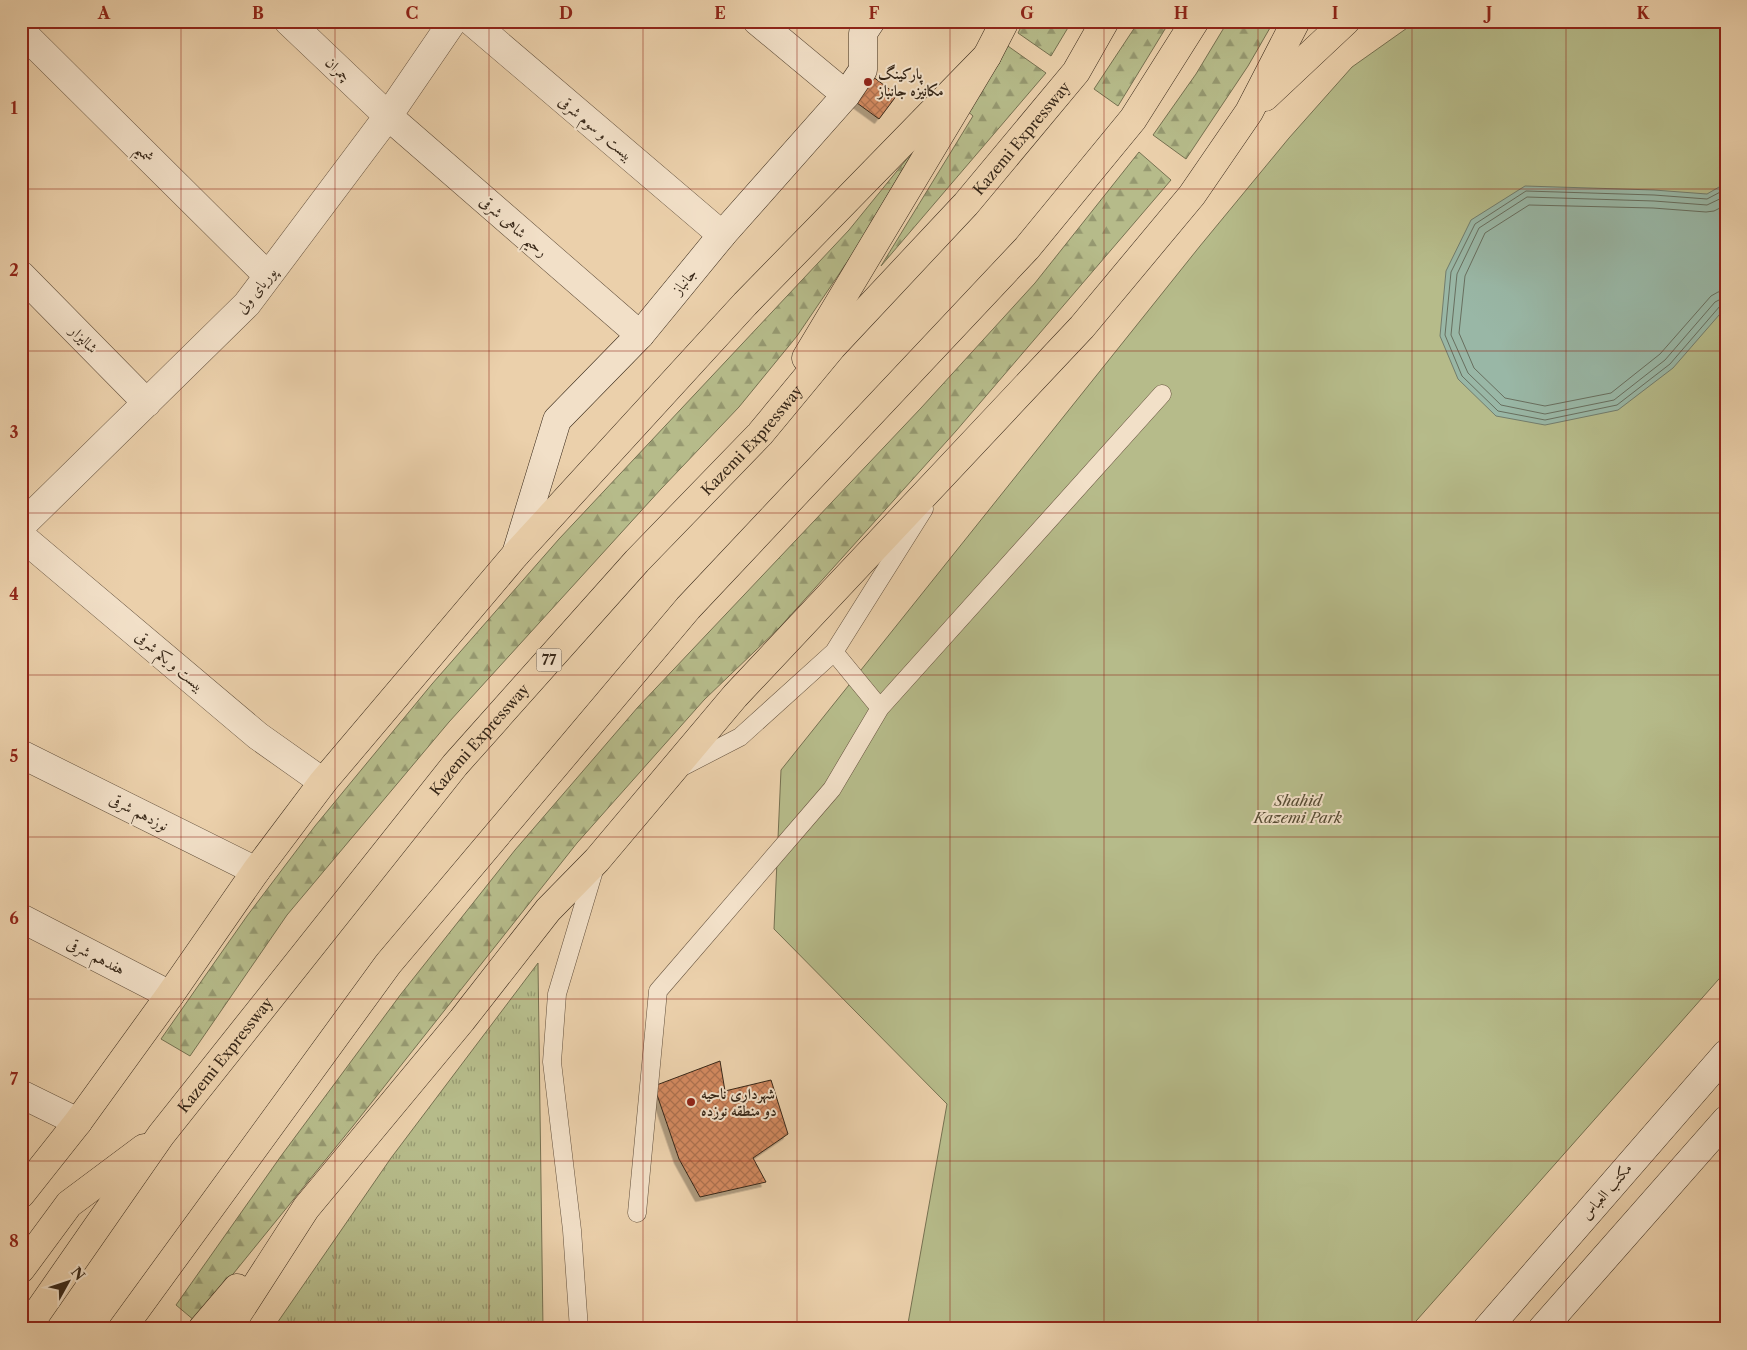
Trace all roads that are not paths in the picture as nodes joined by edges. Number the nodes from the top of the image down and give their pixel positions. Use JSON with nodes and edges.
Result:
{"nodes":[{"id":1,"x":288,"y":21,"type":"edge"},
{"id":2,"x":453,"y":21,"type":"edge"},
{"id":3,"x":471,"y":21,"type":"edge"},
{"id":4,"x":756,"y":21,"type":"edge"},
{"id":5,"x":871,"y":21,"type":"edge"},
{"id":6,"x":1005,"y":21,"type":"edge"},
{"id":7,"x":1105,"y":21,"type":"edge"},
{"id":8,"x":1195,"y":21,"type":"edge"},
{"id":9,"x":1296,"y":21,"type":"edge"},
{"id":10,"x":1346,"y":21,"type":"edge"},
{"id":11,"x":32,"y":30,"type":"edge"},
{"id":12,"x":987,"y":56,"type":"junction"},
{"id":13,"x":846,"y":95,"type":"junction"},
{"id":14,"x":1249,"y":112,"type":"junction"},
{"id":15,"x":388,"y":116,"type":"junction"},
{"id":16,"x":722,"y":235,"type":"junction"},
{"id":17,"x":21,"y":275,"type":"edge"},
{"id":18,"x":268,"y":276,"type":"junction"},
{"id":19,"x":640,"y":335,"type":"junction"},
{"id":20,"x":1162,"y":394,"type":"dead end"},
{"id":21,"x":147,"y":403,"type":"junction"},
{"id":22,"x":760,"y":434,"type":"junction"},
{"id":23,"x":952,"y":465,"type":"junction"},
{"id":24,"x":21,"y":526,"type":"edge"},
{"id":25,"x":21,"y":536,"type":"edge"},
{"id":26,"x":516,"y":554,"type":"junction"},
{"id":27,"x":834,"y":652,"type":"junction"},
{"id":28,"x":880,"y":708,"type":"junction"},
{"id":29,"x":21,"y":754,"type":"edge"},
{"id":30,"x":670,"y":773,"type":"junction"},
{"id":31,"x":323,"y":782,"type":"junction"},
{"id":32,"x":597,"y":860,"type":"junction"},
{"id":33,"x":256,"y":871,"type":"junction"},
{"id":34,"x":21,"y":918,"type":"edge"},
{"id":35,"x":170,"y":994,"type":"junction"},
{"id":36,"x":1726,"y":1054,"type":"edge"},
{"id":37,"x":21,"y":1094,"type":"edge"},
{"id":38,"x":1726,"y":1120,"type":"edge"},
{"id":39,"x":78,"y":1122,"type":"junction"},
{"id":40,"x":161,"y":1135,"type":"junction"},
{"id":41,"x":21,"y":1194,"type":"edge"},
{"id":42,"x":306,"y":1208,"type":"junction"},
{"id":43,"x":637,"y":1213,"type":"dead end"},
{"id":44,"x":21,"y":1269,"type":"edge"},
{"id":45,"x":26,"y":1329,"type":"edge"},
{"id":46,"x":122,"y":1329,"type":"edge"},
{"id":47,"x":202,"y":1329,"type":"edge"},
{"id":48,"x":228,"y":1329,"type":"edge"},
{"id":49,"x":579,"y":1329,"type":"edge"},
{"id":50,"x":1487,"y":1329,"type":"edge"},
{"id":51,"x":1542,"y":1329,"type":"edge"}],
"edges":[{"from":1,"to":15,"type":"street","name":"چمران"},
{"from":2,"to":15,"type":"street","name":"پوریای ولی"},
{"from":3,"to":16,"type":"street","name":"بیست و سوم شرقی"},
{"from":4,"to":13,"type":"street"},
{"from":5,"to":13,"type":"street","name":"جانباز"},
{"from":6,"to":12,"type":"highway"},
{"from":7,"to":22,"type":"highway","name":"Kazemi Expressway","number":"77"},
{"from":8,"to":46,"type":"highway"},
{"from":9,"to":14,"type":"highway"},
{"from":10,"to":14,"type":"highway"},
{"from":11,"to":18,"type":"street","name":"شمیم"},
{"from":12,"to":22,"type":"highway"},
{"from":12,"to":26,"type":"highway"},
{"from":13,"to":16,"type":"street","name":"جانباز"},
{"from":14,"to":23,"type":"highway"},
{"from":15,"to":18,"type":"street","name":"پوریای ولی"},
{"from":15,"to":19,"type":"street","name":"رحیم شاهی شرقی"},
{"from":16,"to":19,"type":"street","name":"جانباز"},
{"from":17,"to":21,"type":"street","name":"شالیزار"},
{"from":18,"to":21,"type":"street","name":"پوریای ولی"},
{"from":19,"to":26,"type":"street","name":"جانباز"},
{"from":20,"to":28,"type":"lane"},
{"from":21,"to":24,"type":"street","name":"پوریای ولی"},
{"from":22,"to":40,"type":"highway","name":"Kazemi Expressway","number":"77"},
{"from":23,"to":27,"type":"lane"},
{"from":23,"to":30,"type":"highway"},
{"from":25,"to":31,"type":"street","name":"بیست و یکم شرقی"},
{"from":26,"to":31,"type":"highway"},
{"from":27,"to":28,"type":"lane"},
{"from":27,"to":30,"type":"lane"},
{"from":28,"to":43,"type":"lane"},
{"from":29,"to":33,"type":"street","name":"نوزدهم شرقی"},
{"from":30,"to":32,"type":"highway"},
{"from":31,"to":33,"type":"highway"},
{"from":32,"to":42,"type":"highway"},
{"from":32,"to":49,"type":"lane"},
{"from":33,"to":35,"type":"highway"},
{"from":34,"to":35,"type":"street","name":"هفدهم شرقی"},
{"from":35,"to":39,"type":"highway"},
{"from":36,"to":50,"type":"street","name":"مکتب العباس"},
{"from":37,"to":39,"type":"street"},
{"from":38,"to":51,"type":"street"},
{"from":39,"to":41,"type":"highway"},
{"from":40,"to":44,"type":"highway"},
{"from":40,"to":45,"type":"highway","name":"Kazemi Expressway","number":"77"},
{"from":42,"to":47,"type":"highway"},
{"from":42,"to":48,"type":"highway"}]}
